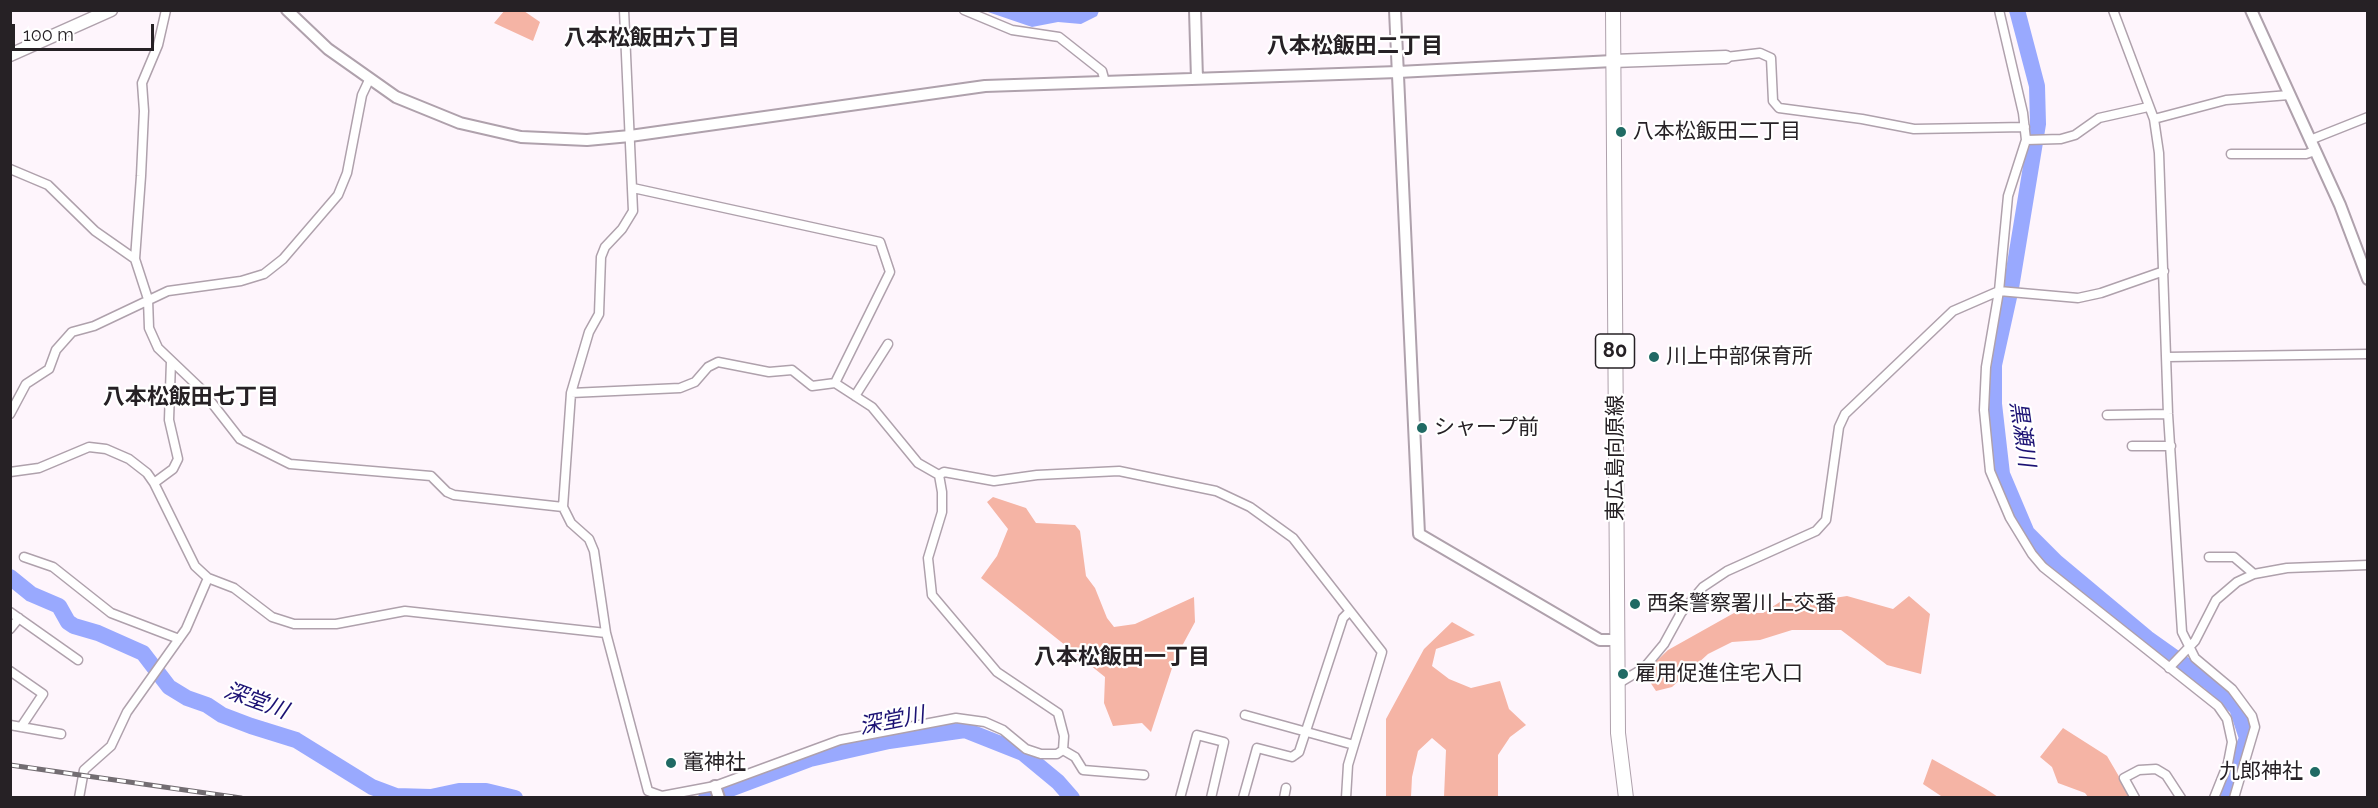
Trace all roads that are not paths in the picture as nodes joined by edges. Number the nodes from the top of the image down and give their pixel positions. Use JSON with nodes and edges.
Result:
{"nodes":[{"id":1,"x":111,"y":10,"type":"edge"},
{"id":2,"x":166,"y":10,"type":"edge"},
{"id":3,"x":287,"y":10,"type":"edge"},
{"id":4,"x":624,"y":10,"type":"edge"},
{"id":5,"x":964,"y":10,"type":"edge"},
{"id":6,"x":1195,"y":10,"type":"edge"},
{"id":7,"x":1395,"y":10,"type":"edge"},
{"id":8,"x":1612,"y":10,"type":"edge"},
{"id":9,"x":2000,"y":10,"type":"edge"},
{"id":10,"x":2113,"y":10,"type":"edge"},
{"id":11,"x":2251,"y":10,"type":"edge"},
{"id":12,"x":10,"y":56,"type":"edge"},
{"id":13,"x":1726,"y":57,"type":"joint"},
{"id":14,"x":1613,"y":61,"type":"junction"},
{"id":15,"x":1398,"y":72,"type":"junction"},
{"id":16,"x":370,"y":78,"type":"junction"},
{"id":17,"x":1197,"y":79,"type":"junction"},
{"id":18,"x":1105,"y":82,"type":"junction"},
{"id":19,"x":2289,"y":95,"type":"junction"},
{"id":20,"x":2148,"y":106,"type":"junction"},
{"id":21,"x":2367,"y":117,"type":"edge"},
{"id":22,"x":2154,"y":119,"type":"junction"},
{"id":23,"x":2025,"y":127,"type":"junction"},
{"id":24,"x":630,"y":136,"type":"junction"},
{"id":25,"x":2026,"y":140,"type":"junction"},
{"id":26,"x":2310,"y":140,"type":"junction"},
{"id":27,"x":2315,"y":151,"type":"junction"},
{"id":28,"x":2231,"y":154,"type":"dead end"},
{"id":29,"x":10,"y":169,"type":"edge"},
{"id":30,"x":633,"y":188,"type":"junction"},
{"id":31,"x":135,"y":259,"type":"junction"},
{"id":32,"x":2164,"y":271,"type":"junction"},
{"id":33,"x":2367,"y":279,"type":"edge"},
{"id":34,"x":1999,"y":291,"type":"junction"},
{"id":35,"x":148,"y":299,"type":"junction"},
{"id":36,"x":888,"y":344,"type":"dead end"},
{"id":37,"x":2367,"y":354,"type":"edge"},
{"id":38,"x":2167,"y":357,"type":"junction"},
{"id":39,"x":171,"y":361,"type":"junction"},
{"id":40,"x":835,"y":382,"type":"junction"},
{"id":41,"x":571,"y":393,"type":"junction"},
{"id":42,"x":855,"y":396,"type":"junction"},
{"id":43,"x":10,"y":414,"type":"edge"},
{"id":44,"x":2168,"y":414,"type":"junction"},
{"id":45,"x":2108,"y":415,"type":"dead end"},
{"id":46,"x":2132,"y":446,"type":"dead end"},
{"id":47,"x":2171,"y":446,"type":"junction"},
{"id":48,"x":10,"y":472,"type":"edge"},
{"id":49,"x":939,"y":475,"type":"junction"},
{"id":50,"x":154,"y":483,"type":"junction"},
{"id":51,"x":563,"y":507,"type":"junction"},
{"id":52,"x":2209,"y":556,"type":"dead end"},
{"id":53,"x":24,"y":557,"type":"dead end"},
{"id":54,"x":2367,"y":565,"type":"edge"},
{"id":55,"x":2254,"y":574,"type":"junction"},
{"id":56,"x":208,"y":578,"type":"junction"},
{"id":57,"x":10,"y":612,"type":"edge"},
{"id":58,"x":1349,"y":612,"type":"junction"},
{"id":59,"x":19,"y":618,"type":"junction"},
{"id":60,"x":10,"y":629,"type":"edge"},
{"id":61,"x":606,"y":633,"type":"junction"},
{"id":62,"x":179,"y":639,"type":"junction"},
{"id":63,"x":1618,"y":640,"type":"junction"},
{"id":64,"x":2187,"y":650,"type":"junction"},
{"id":65,"x":78,"y":660,"type":"dead end"},
{"id":66,"x":2170,"y":667,"type":"junction"},
{"id":67,"x":10,"y":671,"type":"edge"},
{"id":68,"x":1618,"y":683,"type":"junction"},
{"id":69,"x":1245,"y":715,"type":"dead end"},
{"id":70,"x":10,"y":725,"type":"edge"},
{"id":71,"x":21,"y":727,"type":"junction"},
{"id":72,"x":61,"y":734,"type":"dead end"},
{"id":73,"x":1305,"y":734,"type":"junction"},
{"id":74,"x":1354,"y":745,"type":"junction"},
{"id":75,"x":1063,"y":750,"type":"junction"},
{"id":76,"x":1144,"y":775,"type":"dead end"},
{"id":77,"x":717,"y":793,"type":"edge"},
{"id":78,"x":79,"y":798,"type":"edge"},
{"id":79,"x":1180,"y":798,"type":"edge"},
{"id":80,"x":1211,"y":798,"type":"edge"},
{"id":81,"x":1242,"y":798,"type":"edge"},
{"id":82,"x":1346,"y":798,"type":"edge"},
{"id":83,"x":1626,"y":798,"type":"edge"},
{"id":84,"x":2135,"y":798,"type":"edge"},
{"id":85,"x":2181,"y":798,"type":"edge"},
{"id":86,"x":2214,"y":798,"type":"edge"},
{"id":87,"x":2234,"y":798,"type":"edge"}],
"edges":[{"from":1,"to":12,"type":"main road"},
{"from":2,"to":31,"type":"street"},
{"from":3,"to":16,"type":"street"},
{"from":4,"to":24,"type":"street"},
{"from":5,"to":18,"type":"street"},
{"from":6,"to":17,"type":"street"},
{"from":7,"to":15,"type":"street"},
{"from":8,"to":14,"type":"main road","name":"東広島向原線","number":"80"},
{"from":9,"to":23,"type":"street"},
{"from":10,"to":20,"type":"street"},
{"from":11,"to":19,"type":"street"},
{"from":13,"to":14,"type":"main road"},
{"from":13,"to":23,"type":"street"},
{"from":14,"to":15,"type":"street"},
{"from":14,"to":63,"type":"main road","name":"東広島向原線","number":"80"},
{"from":15,"to":17,"type":"street"},
{"from":15,"to":63,"type":"street"},
{"from":16,"to":24,"type":"street"},
{"from":16,"to":35,"type":"street"},
{"from":17,"to":18,"type":"street"},
{"from":18,"to":24,"type":"street"},
{"from":19,"to":22,"type":"street"},
{"from":19,"to":26,"type":"street"},
{"from":20,"to":22,"type":"street"},
{"from":20,"to":25,"type":"street"},
{"from":21,"to":26,"type":"street"},
{"from":22,"to":32,"type":"street"},
{"from":23,"to":25,"type":"street"},
{"from":24,"to":30,"type":"street"},
{"from":25,"to":34,"type":"street"},
{"from":26,"to":27,"type":"street"},
{"from":27,"to":28,"type":"street"},
{"from":27,"to":33,"type":"street"},
{"from":29,"to":31,"type":"street"},
{"from":30,"to":40,"type":"street"},
{"from":30,"to":41,"type":"street"},
{"from":31,"to":35,"type":"street"},
{"from":32,"to":34,"type":"street"},
{"from":32,"to":38,"type":"street"},
{"from":34,"to":66,"type":"street"},
{"from":34,"to":68,"type":"street"},
{"from":35,"to":39,"type":"street"},
{"from":35,"to":43,"type":"street"},
{"from":36,"to":42,"type":"street"},
{"from":37,"to":38,"type":"street"},
{"from":38,"to":44,"type":"street"},
{"from":39,"to":50,"type":"street"},
{"from":39,"to":51,"type":"street"},
{"from":40,"to":41,"type":"street"},
{"from":40,"to":42,"type":"street"},
{"from":41,"to":51,"type":"street"},
{"from":42,"to":49,"type":"street"},
{"from":44,"to":45,"type":"street"},
{"from":44,"to":47,"type":"street"},
{"from":46,"to":47,"type":"street"},
{"from":47,"to":64,"type":"street"},
{"from":48,"to":50,"type":"street"},
{"from":49,"to":58,"type":"street"},
{"from":49,"to":75,"type":"street"},
{"from":50,"to":56,"type":"street"},
{"from":51,"to":61,"type":"street"},
{"from":52,"to":55,"type":"street"},
{"from":53,"to":62,"type":"street"},
{"from":54,"to":55,"type":"street"},
{"from":55,"to":64,"type":"street"},
{"from":56,"to":61,"type":"street"},
{"from":56,"to":62,"type":"street"},
{"from":57,"to":59,"type":"street"},
{"from":58,"to":73,"type":"street"},
{"from":58,"to":74,"type":"street"},
{"from":59,"to":60,"type":"street"},
{"from":59,"to":65,"type":"street"},
{"from":61,"to":77,"type":"street"},
{"from":62,"to":78,"type":"street"},
{"from":63,"to":68,"type":"main road","name":"東広島向原線","number":"80"},
{"from":64,"to":66,"type":"street"},
{"from":64,"to":87,"type":"street"},
{"from":66,"to":86,"type":"street"},
{"from":67,"to":71,"type":"street"},
{"from":68,"to":83,"type":"main road","name":"東広島向原線","number":"80"},
{"from":69,"to":73,"type":"street"},
{"from":70,"to":71,"type":"street"},
{"from":71,"to":72,"type":"street"},
{"from":73,"to":74,"type":"street"},
{"from":73,"to":81,"type":"street"},
{"from":74,"to":82,"type":"street"},
{"from":75,"to":76,"type":"street"},
{"from":75,"to":77,"type":"street"},
{"from":79,"to":80,"type":"street"},
{"from":84,"to":85,"type":"street"}]}
